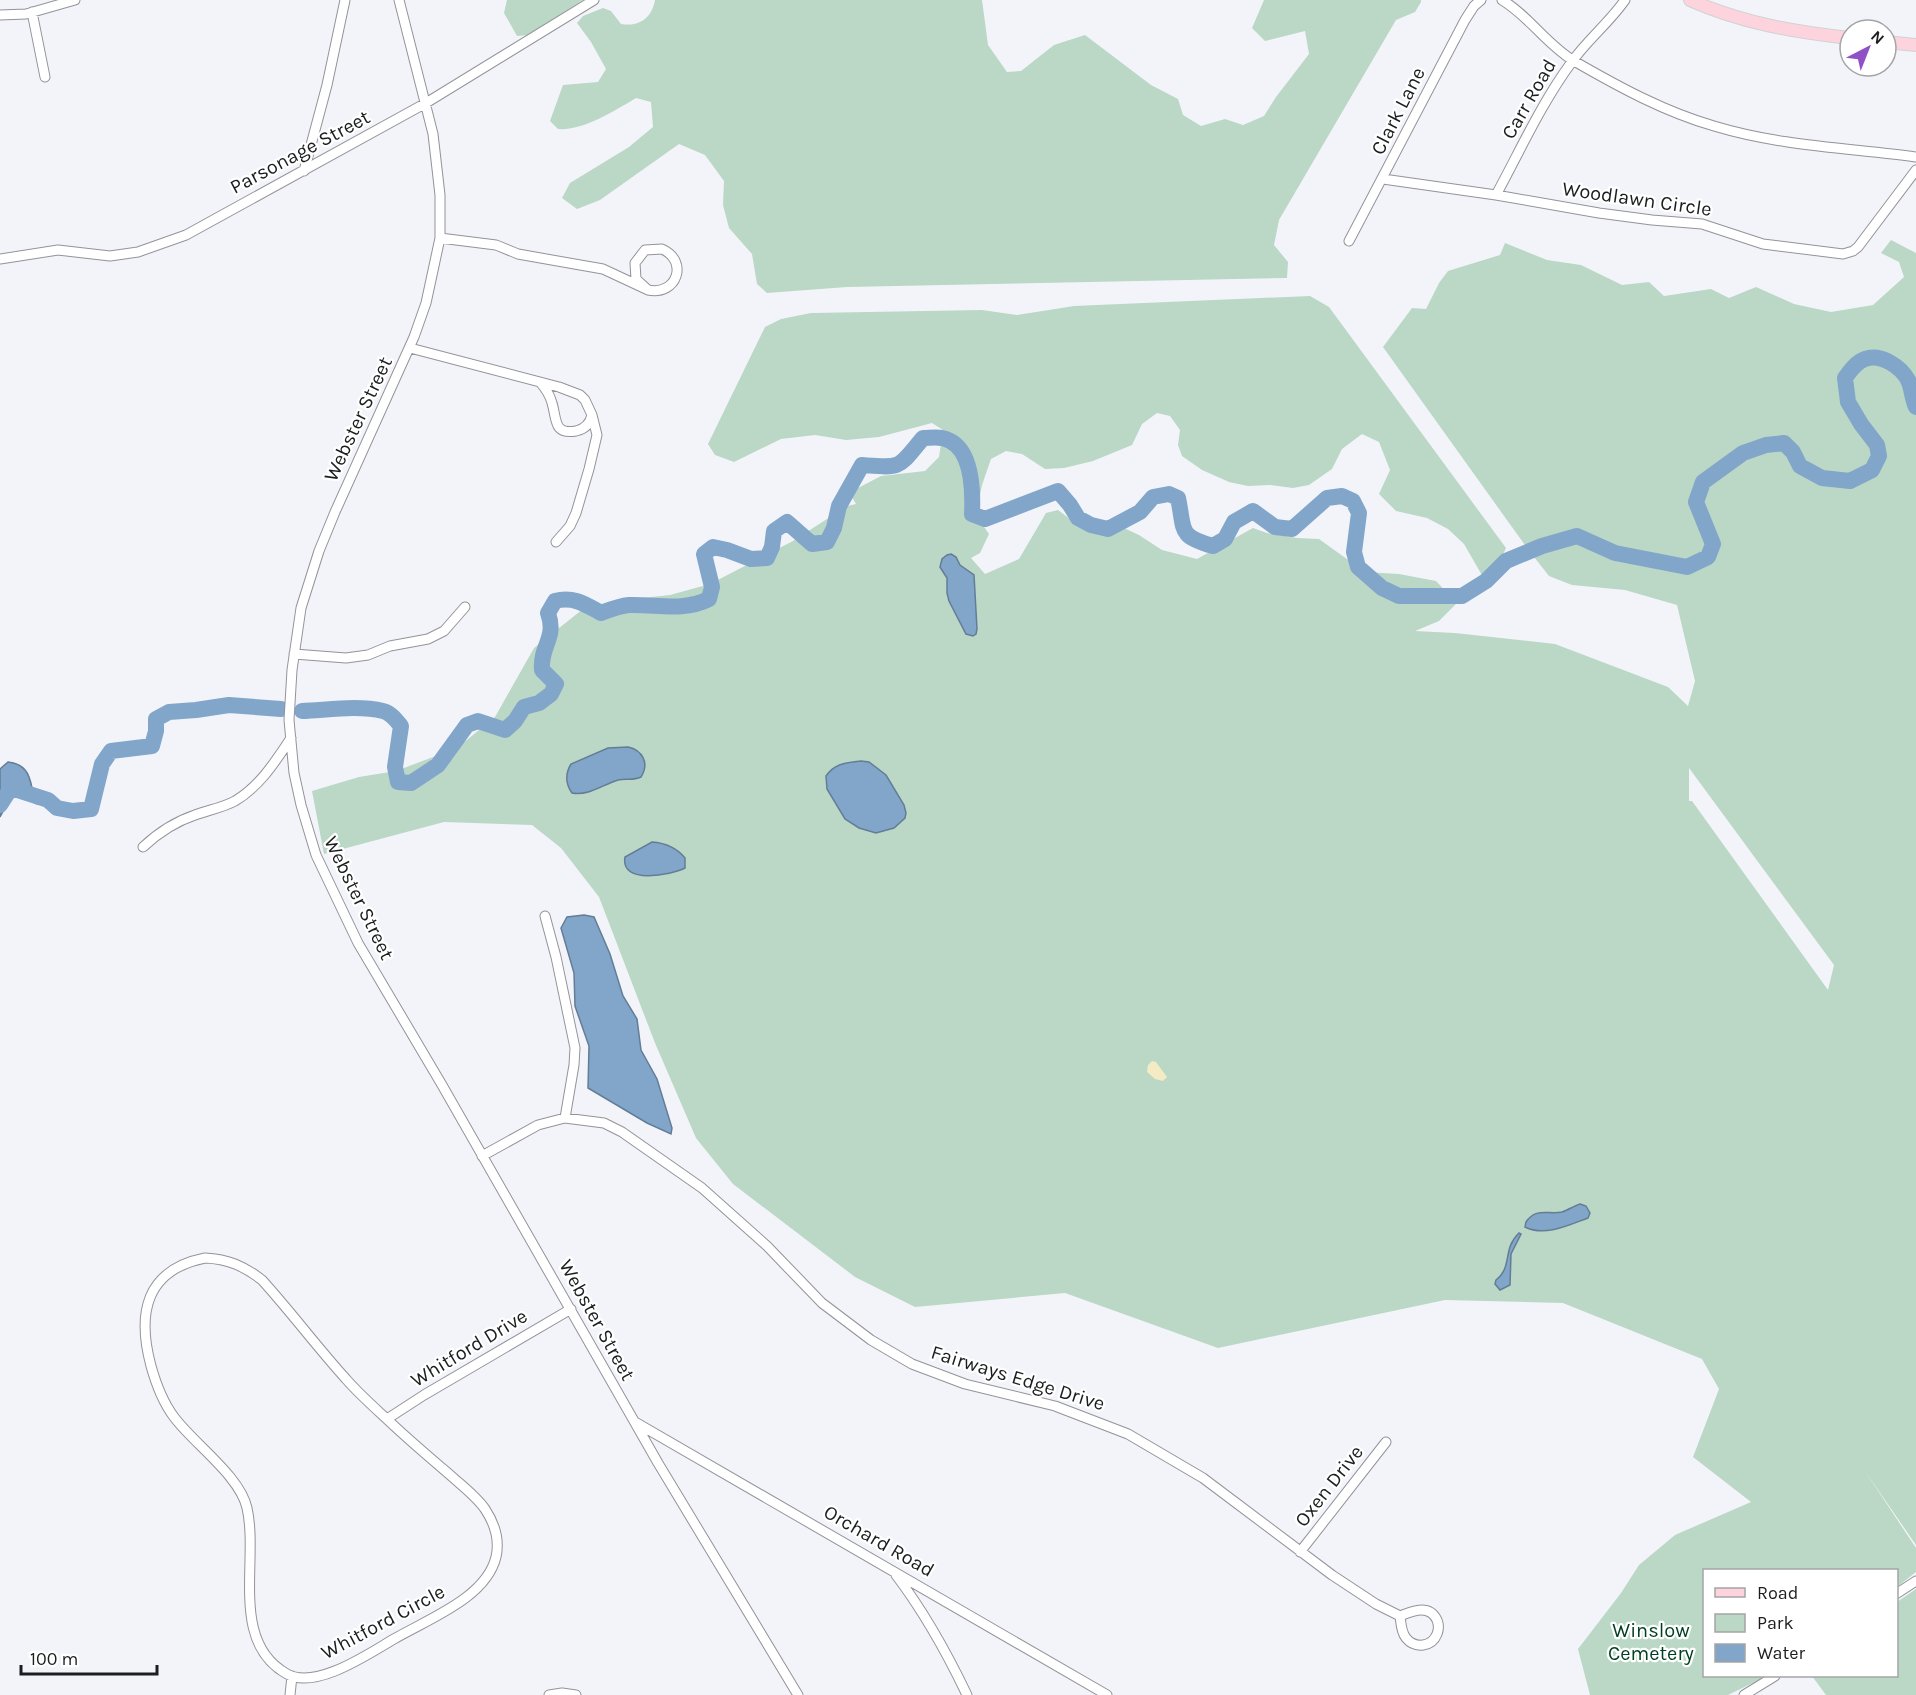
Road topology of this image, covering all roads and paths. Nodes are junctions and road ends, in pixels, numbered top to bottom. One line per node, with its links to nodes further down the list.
1 (75, 0): 9 (street)
2 (345, 0): 19 (street)
3 (399, 0): 16 (street, Webster Street)
4 (594, 0): 16 (street, Parsonage Street)
5 (1482, 0): 20 (street, Clark Lane)
6 (1502, 0): 14 (street)
7 (1625, 0): 14 (street, Carr Road)
8 (1690, 0): 11 (main road)
9 (32, 12): 10 (street); 15 (street)
10 (0, 15)
11 (1838, 36)
12 (1898, 43): 13 (main road)
13 (1916, 45)
14 (1572, 60): 17 (street); 21 (street, Carr Road)
15 (45, 77)
16 (426, 103): 19 (street, Parsonage Street); 22 (street, Webster Street)
17 (1916, 157)
18 (1916, 170): 21 (street, Woodlawn Circle)
19 (304, 171): 24 (street, Parsonage Street)
20 (1383, 179): 21 (street, Woodlawn Circle); 23 (street, Clark Lane)
21 (1496, 195)
22 (440, 238): 25 (street); 26 (street, Webster Street)
23 (1349, 241)
24 (0, 259)
25 (648, 290): 25 (street)
26 (410, 348): 27 (street); 31 (street, Webster Street)
27 (540, 382): 28 (street); 28 (street)
28 (592, 415): 29 (street)
29 (556, 542)
30 (465, 607): 31 (street)
31 (294, 654): 32 (street, Webster Street)
32 (291, 738): 33 (street); 36 (street, Webster Street)
33 (143, 847)
34 (545, 916): 35 (street)
35 (564, 1118): 36 (street, Fairways Edge Drive); 41 (street, Fairways Edge Drive)
36 (482, 1156): 37 (street, Webster Street)
37 (571, 1309): 38 (street, Whitford Drive); 39 (street, Webster Street)
38 (387, 1419): 46 (street, Whitford Circle); 46 (street, Whitford Circle)
39 (633, 1421): 42 (street, Orchard Road); 51 (street, Webster Street)
40 (1386, 1442): 41 (street, Oxen Drive)
41 (1300, 1552): 45 (street, Fairways Edge Drive)
42 (892, 1571): 52 (street); 53 (street, Orchard Road)
43 (1916, 1581): 44 (street)
44 (1898, 1593)
45 (1400, 1616): 45 (street)
46 (292, 1676): 48 (street)
47 (1773, 1677): 54 (street)
48 (290, 1695)
49 (549, 1695): 50 (street)
50 (576, 1695)
51 (798, 1695)
52 (967, 1695)
53 (1107, 1695)
54 (1744, 1695)

